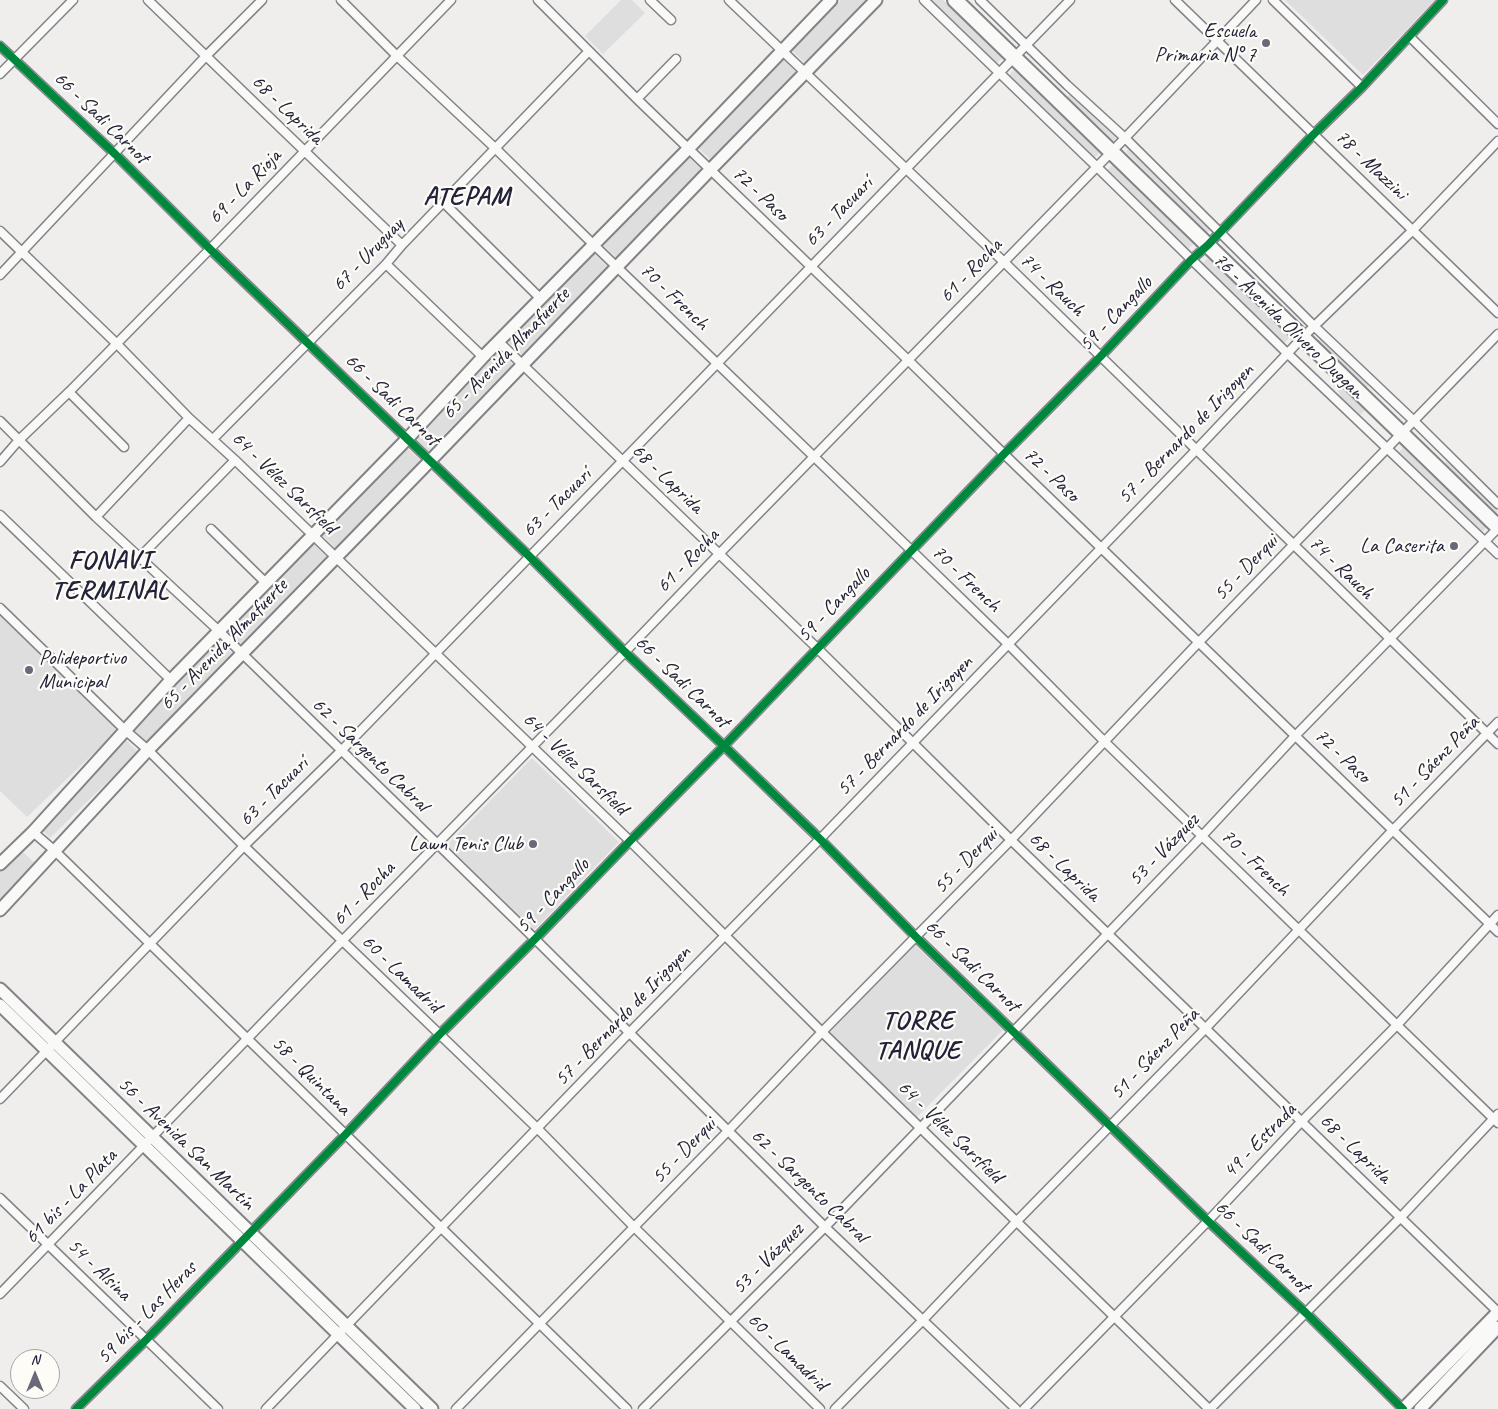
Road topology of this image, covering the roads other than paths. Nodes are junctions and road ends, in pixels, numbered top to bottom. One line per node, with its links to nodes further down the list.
1 (73, 0): 29 (street)
2 (148, 0): 26 (street, 68 - Laprida)
3 (262, 0): 26 (street)
4 (341, 0): 27 (street, 70 - French)
5 (451, 0): 27 (street, 69 - La Rioja)
6 (650, 0): 19 (street)
7 (729, 0): 25 (street, 74 - Rauch)
8 (831, 0): 25 (main road, 65 - Avenida Almafuerte)
9 (876, 0): 31 (main road, 65 - Avenida Almafuerte)
10 (924, 0): 32 (street, 76 - Avenida Olivero Duggan)
11 (955, 0): 28 (highway, 76 - Avenida Olivero Duggan)
12 (980, 0): 22 (street, 76 - Avenida Olivero Duggan)
13 (1070, 0): 22 (street, 63 - Tacuarí)
14 (1175, 0): 21 (street, 78 - Mazzini)
15 (1256, 0): 21 (street, 61 - Rocha)
16 (1273, 0): 34 (street)
17 (1443, 0): 20 (street, 59 - Cangallo)
18 (540, 1): 24 (street, 72 - Paso)
19 (671, 20)
20 (1409, 36): 34 (street, 59 - Cangallo); 36 (street)
21 (1218, 41): 37 (street, 78 - Mazzini); 38 (street, 61 - Rocha)
22 (1026, 45): 28 (street, 63 - Tacuarí); 38 (street, 76 - Avenida Olivero Duggan)
23 (0, 46): 29 (street, 66 - Sadi Carnot)
24 (589, 51): 35 (street, 72 - Paso); 40 (street, 67 - Uruguay)
25 (782, 52): 31 (street, 74 - Rauch); 41 (main road, 65 - Avenida Almafuerte)
26 (206, 56): 42 (street, 68 - Laprida); 44 (street)
27 (397, 56): 40 (street, 70 - French); 42 (street, 69 - La Rioja)
28 (1014, 56): 32 (street, 63 - Tacuarí); 43 (highway, 76 - Avenida Olivero Duggan)
29 (14, 59): 33 (street); 44 (street, 66 - Sadi Carnot)
30 (676, 59): 35 (street)
31 (806, 72): 46 (street, 74 - Rauch); 47 (main road, 65 - Avenida Almafuerte)
32 (999, 72): 45 (street, 76 - Avenida Olivero Duggan); 46 (street, 63 - Tacuarí)
33 (0, 74)
34 (1362, 87): 37 (street, 59 - Cangallo)
35 (637, 99): 41 (street, 72 - Paso)
36 (1498, 124)
37 (1314, 134): 49 (street, 78 - Mazzini); 51 (street, 59 - Cangallo)
38 (1125, 138): 43 (street, 61 - Rocha); 51 (street, 76 - Avenida Olivero Duggan)
39 (1498, 141): 49 (street, 57 - Bernardo de Irigoyen)
40 (495, 148): 48 (street, 67 - Uruguay); 53 (street, 70 - French)
41 (689, 148): 47 (street, 72 - Paso); 53 (main road, 65 - Avenida Almafuerte)
42 (304, 151): 52 (street, 68 - Laprida); 55 (street, 69 - La Rioja)
43 (1111, 153): 45 (street, 61 - Rocha); 54 (highway, 76 - Avenida Olivero Duggan)
44 (115, 154): 55 (street, 66 - Sadi Carnot); 56 (street)
45 (1097, 167): 57 (street, 76 - Avenida Olivero Duggan); 58 (street, 61 - Rocha)
46 (905, 169): 58 (street, 74 - Rauch); 61 (street, 63 - Tacuarí)
47 (710, 170): 60 (main road, 65 - Avenida Almafuerte); 61 (street, 72 - Paso)
48 (443, 202): 52 (street, 67 - Uruguay); 63 (street)
49 (1413, 230): 64 (street, 78 - Mazzini); 65 (street, 57 - Bernardo de Irigoyen)
50 (0, 231): 56 (street, 64 - Vélez Sarsfield)
51 (1219, 233): 54 (street, 59 - Cangallo); 65 (street, 76 - Avenida Olivero Duggan)
52 (402, 245): 59 (street, 67 - Uruguay)
53 (594, 245): 60 (street, 70 - French); 63 (main road, 65 - Avenida Almafuerte)
54 (1208, 245): 57 (street, 59 - Cangallo); 67 (highway, 76 - Avenida Olivero Duggan)
55 (210, 249): 69 (street, 69 - La Rioja); 70 (street, 66 - Sadi Carnot)
56 (22, 252): 62 (street); 69 (street, 64 - Vélez Sarsfield)
57 (1191, 260): 71 (street, 76 - Avenida Olivero Duggan); 73 (street, 59 - Cangallo)
58 (1004, 262): 73 (street, 74 - Rauch); 74 (street, 61 - Rocha)
59 (386, 264): 70 (street, 67 - Uruguay); 72 (street)
60 (617, 266): 75 (street, 70 - French); 76 (main road, 65 - Avenida Almafuerte)
61 (810, 266): 74 (street, 72 - Paso); 75 (street, 63 - Tacuarí)
62 (0, 275)
63 (541, 299): 68 (main road, 65 - Avenida Almafuerte)
64 (1498, 313)
65 (1314, 326): 67 (street, 57 - Bernardo de Irigoyen); 80 (street, 76 - Avenida Olivero Duggan)
66 (1498, 334): 80 (street, 55 - Derqui)
67 (1302, 338): 71 (street, 57 - Bernardo de Irigoyen); 81 (highway, 76 - Avenida Olivero Duggan)
68 (499, 342): 72 (main road, 65 - Avenida Almafuerte); 76 (street, 68 - Laprida)
69 (116, 343): 77 (street, 69 - La Rioja); 78 (street, 64 - Vélez Sarsfield)
70 (307, 343): 82 (street, 67 - Uruguay); 83 (street, 66 - Sadi Carnot)
71 (1288, 354): 86 (street, 76 - Avenida Olivero Duggan); 87 (street, 57 - Bernardo de Irigoyen)
72 (483, 357): 83 (main road, 65 - Avenida Almafuerte)
73 (1100, 357): 87 (street, 74 - Rauch); 88 (street, 59 - Cangallo)
74 (908, 360): 88 (street, 72 - Paso); 89 (street, 61 - Rocha)
75 (717, 363): 89 (street, 70 - French); 91 (street, 63 - Tacuarí)
76 (523, 364): 91 (street, 68 - Laprida); 93 (main road, 65 - Avenida Almafuerte)
77 (69, 392): 84 (street, 69 - La Rioja); 85 (street)
78 (190, 418): 82 (street, 64 - Vélez Sarsfield); 96 (street)
79 (0, 420): 84 (street, 62 - Sargento Cabral)
80 (1414, 421): 81 (street, 55 - Derqui); 94 (street, 76 - Avenida Olivero Duggan)
81 (1402, 433): 86 (street, 55 - Derqui); 97 (highway, 76 - Avenida Olivero Duggan)
82 (212, 439): 90 (street, 64 - Vélez Sarsfield)
83 (407, 439): 93 (street, 66 - Sadi Carnot); 99 (main road, 65 - Avenida Almafuerte)
84 (20, 440): 92 (street, 69 - La Rioja); 96 (street, 62 - Sargento Cabral)
85 (124, 447)
86 (1387, 449): 100 (street, 76 - Avenida Olivero Duggan); 101 (street, 55 - Derqui)
87 (1196, 450): 101 (street, 74 - Rauch); 102 (street, 57 - Bernardo de Irigoyen)
88 (1004, 454): 102 (street, 72 - Paso); 103 (street, 59 - Cangallo)
89 (815, 457): 103 (street, 70 - French); 104 (street, 61 - Rocha)
90 (235, 460): 99 (street, 64 - Vélez Sarsfield); 107 (street)
91 (623, 461): 104 (street, 68 - Laprida); 106 (street, 63 - Tacuarí)
92 (0, 462)
93 (429, 462): 106 (street, 66 - Sadi Carnot); 108 (main road, 65 - Avenida Almafuerte)
94 (1498, 504)
95 (0, 515): 119 (street)
96 (96, 517): 107 (street, 62 - Sargento Cabral)
97 (1498, 528): 100 (street, 53 - Vázquez)
98 (211, 529): 109 (street)
99 (313, 536): 108 (street, 64 - Vélez Sarsfield); 109 (main road, 65 - Avenida Almafuerte)
100 (1486, 542): 105 (street, 76 - Avenida Olivero Duggan); 112 (street, 53 - Vázquez)
101 (1293, 545): 112 (street, 74 - Rauch); 113 (street, 55 - Derqui)
102 (1101, 548): 113 (street, 72 - Paso); 114 (street, 57 - Bernardo de Irigoyen)
103 (911, 550): 114 (street, 70 - French); 115 (street, 59 - Cangallo)
104 (720, 554): 115 (street, 68 - Laprida); 116 (street, 61 - Rocha)
105 (1498, 554)
106 (529, 556): 116 (street, 66 - Sadi Carnot); 117 (street, 63 - Tacuarí)
107 (139, 558): 111 (street, 62 - Sargento Cabral)
108 (335, 558): 117 (street, 64 - Vélez Sarsfield); 118 (main road, 65 - Avenida Almafuerte)
109 (266, 583): 111 (main road, 65 - Avenida Almafuerte)
110 (0, 608): 121 (street, 60 - Lamadrid)
111 (219, 632): 118 (street, 62 - Sargento Cabral); 119 (main road, 65 - Avenida Almafuerte)
112 (1389, 638): 122 (street, 74 - Rauch); 123 (street, 53 - Vázquez)
113 (1198, 643): 123 (street, 72 - Paso); 125 (street, 55 - Derqui)
114 (1008, 644): 124 (street, 57 - Bernardo de Irigoyen); 125 (street, 70 - French)
115 (817, 648): 124 (street, 68 - Laprida); 127 (street, 59 - Cangallo)
116 (625, 652): 127 (street, 66 - Sadi Carnot); 128 (street, 61 - Rocha)
117 (434, 653): 128 (street, 64 - Vélez Sarsfield); 130 (street, 63 - Tacuarí)
118 (241, 654): 129 (main road, 65 - Avenida Almafuerte); 130 (street, 62 - Sargento Cabral)
119 (171, 680): 121 (main road, 65 - Avenida Almafuerte)
120 (1498, 722): 122 (street, 51 - Sáenz Peña)
121 (125, 730): 129 (street, 60 - Lamadrid); 132 (main road, 65 - Avenida Almafuerte)
122 (1487, 733): 126 (street, 74 - Rauch); 131 (street, 51 - Sáenz Peña)
123 (1296, 735): 131 (street, 72 - Paso); 133 (street, 53 - Vázquez)
124 (913, 742): 134 (street, 57 - Bernardo de Irigoyen); 135 (street, 68 - Laprida)
125 (1105, 742): 133 (street, 70 - French); 135 (street, 55 - Derqui)
126 (1498, 744)
127 (724, 746): 134 (street, 66 - Sadi Carnot); 136 (street, 59 - Cangallo)
128 (532, 747): 136 (street, 64 - Vélez Sarsfield); 137 (street, 61 - Rocha)
129 (148, 750): 138 (street, 60 - Lamadrid); 139 (main road, 65 - Avenida Almafuerte)
130 (341, 751): 137 (street, 62 - Sargento Cabral); 138 (street, 63 - Tacuarí)
131 (1393, 830): 143 (street, 72 - Paso); 144 (street, 51 - Sáenz Peña)
132 (33, 832): 139 (street, 58 - Quintana); 140 (main road, 65 - Avenida Almafuerte)
133 (1202, 836): 144 (street, 70 - French); 146 (street, 53 - Vázquez)
134 (820, 840): 147 (street, 57 - Bernardo de Irigoyen); 148 (street, 66 - Sadi Carnot)
135 (1011, 840): 146 (street, 68 - Laprida); 148 (street, 55 - Derqui)
136 (630, 841): 147 (street, 64 - Vélez Sarsfield); 149 (street, 59 - Cangallo)
137 (436, 844): 149 (street, 62 - Sargento Cabral); 150 (street, 61 - Rocha)
138 (244, 846): 150 (street, 60 - Lamadrid); 151 (street, 63 - Tacuarí)
139 (55, 851): 141 (main road, 65 - Avenida Almafuerte); 151 (street, 58 - Quintana)
140 (0, 864)
141 (0, 910)
142 (1498, 915): 143 (street, 49 - Estrada)
143 (1489, 924): 145 (street, 72 - Paso); 154 (street, 49 - Estrada)
144 (1298, 930): 154 (street, 70 - French); 155 (street, 51 - Sáenz Peña)
145 (1498, 932)
146 (1108, 933): 155 (street, 68 - Laprida); 156 (street, 53 - Vázquez)
147 (725, 935): 157 (street, 57 - Bernardo de Irigoyen); 158 (street, 64 - Vélez Sarsfield)
148 (916, 937): 156 (street, 66 - Sadi Carnot); 158 (street, 55 - Derqui)
149 (535, 940): 157 (street, 62 - Sargento Cabral); 159 (street, 59 - Cangallo)
150 (342, 941): 159 (street, 60 - Lamadrid); 160 (street, 61 - Rocha)
151 (150, 944): 160 (street, 58 - Quintana); 161 (street, 63 - Tacuarí)
152 (0, 989): 161 (main road, 56 - Avenida San Martín)
153 (0, 1005): 161 (main road, 56 - Avenida San Martín)
154 (1397, 1025): 163 (street, 70 - French); 164 (street, 49 - Estrada)
155 (1205, 1028): 164 (street, 68 - Laprida); 165 (street, 51 - Sáenz Peña)
156 (1014, 1031): 165 (street, 66 - Sadi Carnot); 166 (street, 53 - Vázquez)
157 (630, 1032): 167 (street, 57 - Bernardo de Irigoyen); 168 (street, 62 - Sargento Cabral)
158 (822, 1032): 166 (street, 64 - Vélez Sarsfield); 168 (street, 55 - Derqui)
159 (439, 1035): 167 (street, 60 - Lamadrid); 169 (street, 59 - Cangallo)
160 (248, 1039): 169 (street, 58 - Quintana); 170 (street, 61 - Rocha)
161 (50, 1046): 162 (street, 63 - Tacuarí); 170 (main road, 56 - Avenida San Martín)
162 (0, 1099)
163 (1496, 1119): 172 (street)
164 (1301, 1122): 172 (street, 68 - Laprida); 173 (street, 49 - Estrada)
165 (1111, 1125): 173 (street, 66 - Sadi Carnot); 174 (street, 51 - Sáenz Peña)
166 (920, 1127): 174 (street, 64 - Vélez Sarsfield); 175 (street, 53 - Vázquez)
167 (538, 1129): 176 (street, 57 - Bernardo de Irigoyen); 177 (street, 60 - Lamadrid)
168 (728, 1131): 175 (street, 62 - Sargento Cabral); 177 (street, 55 - Derqui)
169 (346, 1135): 176 (street, 58 - Quintana); 178 (street, 59 - Cangallo)
170 (149, 1142): 178 (main road, 56 - Avenida San Martín); 179 (street, 61 bis - La Plata)
171 (0, 1198): 179 (street, 54 - Alsina)
172 (1401, 1217): 181 (street, 68 - Laprida); 182 (street)
173 (1208, 1221): 182 (street, 66 - Sadi Carnot); 183 (street, 49 - Estrada)
174 (1016, 1222): 183 (street, 64 - Vélez Sarsfield); 184 (street, 51 - Sáenz Peña)
175 (825, 1227): 184 (street, 62 - Sargento Cabral); 185 (street, 53 - Vázquez)
176 (441, 1228): 186 (street, 58 - Quintana); 187 (street, 57 - Bernardo de Irigoyen)
177 (635, 1228): 185 (street, 60 - Lamadrid); 186 (street, 55 - Derqui)
178 (245, 1236): 187 (main road, 56 - Avenida San Martín); 189 (main road, 56 - Avenida San Martín); 190 (street, 59 bis - Las Heras)
179 (48, 1245): 180 (street, 61 bis - La Plata); 190 (street, 54 - Alsina)
180 (0, 1294)
181 (1498, 1312): 206 (main road)
182 (1306, 1313): 205 (street); 206 (street, 66 - Sadi Carnot)
183 (1114, 1316): 204 (street, 49 - Estrada); 205 (street, 64 - Vélez Sarsfield)
184 (923, 1320): 202 (street, 51 - Sáenz Peña); 203 (street, 62 - Sargento Cabral)
185 (731, 1321): 200 (street, 53 - Vázquez); 201 (street, 60 - Lamadrid)
186 (539, 1324): 198 (street, 55 - Derqui); 199 (street, 58 - Quintana)
187 (346, 1326): 189 (street, 57 - Bernardo de Irigoyen); 197 (main road, 56 - Avenida San Martín)
188 (1498, 1327): 207 (main road)
189 (337, 1335): 195 (street, 57 - Bernardo de Irigoyen); 196 (main road, 56 - Avenida San Martín)
190 (146, 1340): 193 (street, 59 bis - Las Heras); 194 (street, 54 - Alsina)
191 (0, 1386): 192 (street)
192 (24, 1409)
193 (76, 1409)
194 (218, 1409)
195 (266, 1409)
196 (414, 1409)
197 (432, 1409)
198 (456, 1409)
199 (627, 1409)
200 (643, 1409)
201 (820, 1409)
202 (836, 1409)
203 (1016, 1409)
204 (1024, 1409)
205 (1210, 1409)
206 (1403, 1409)
207 (1420, 1409)

